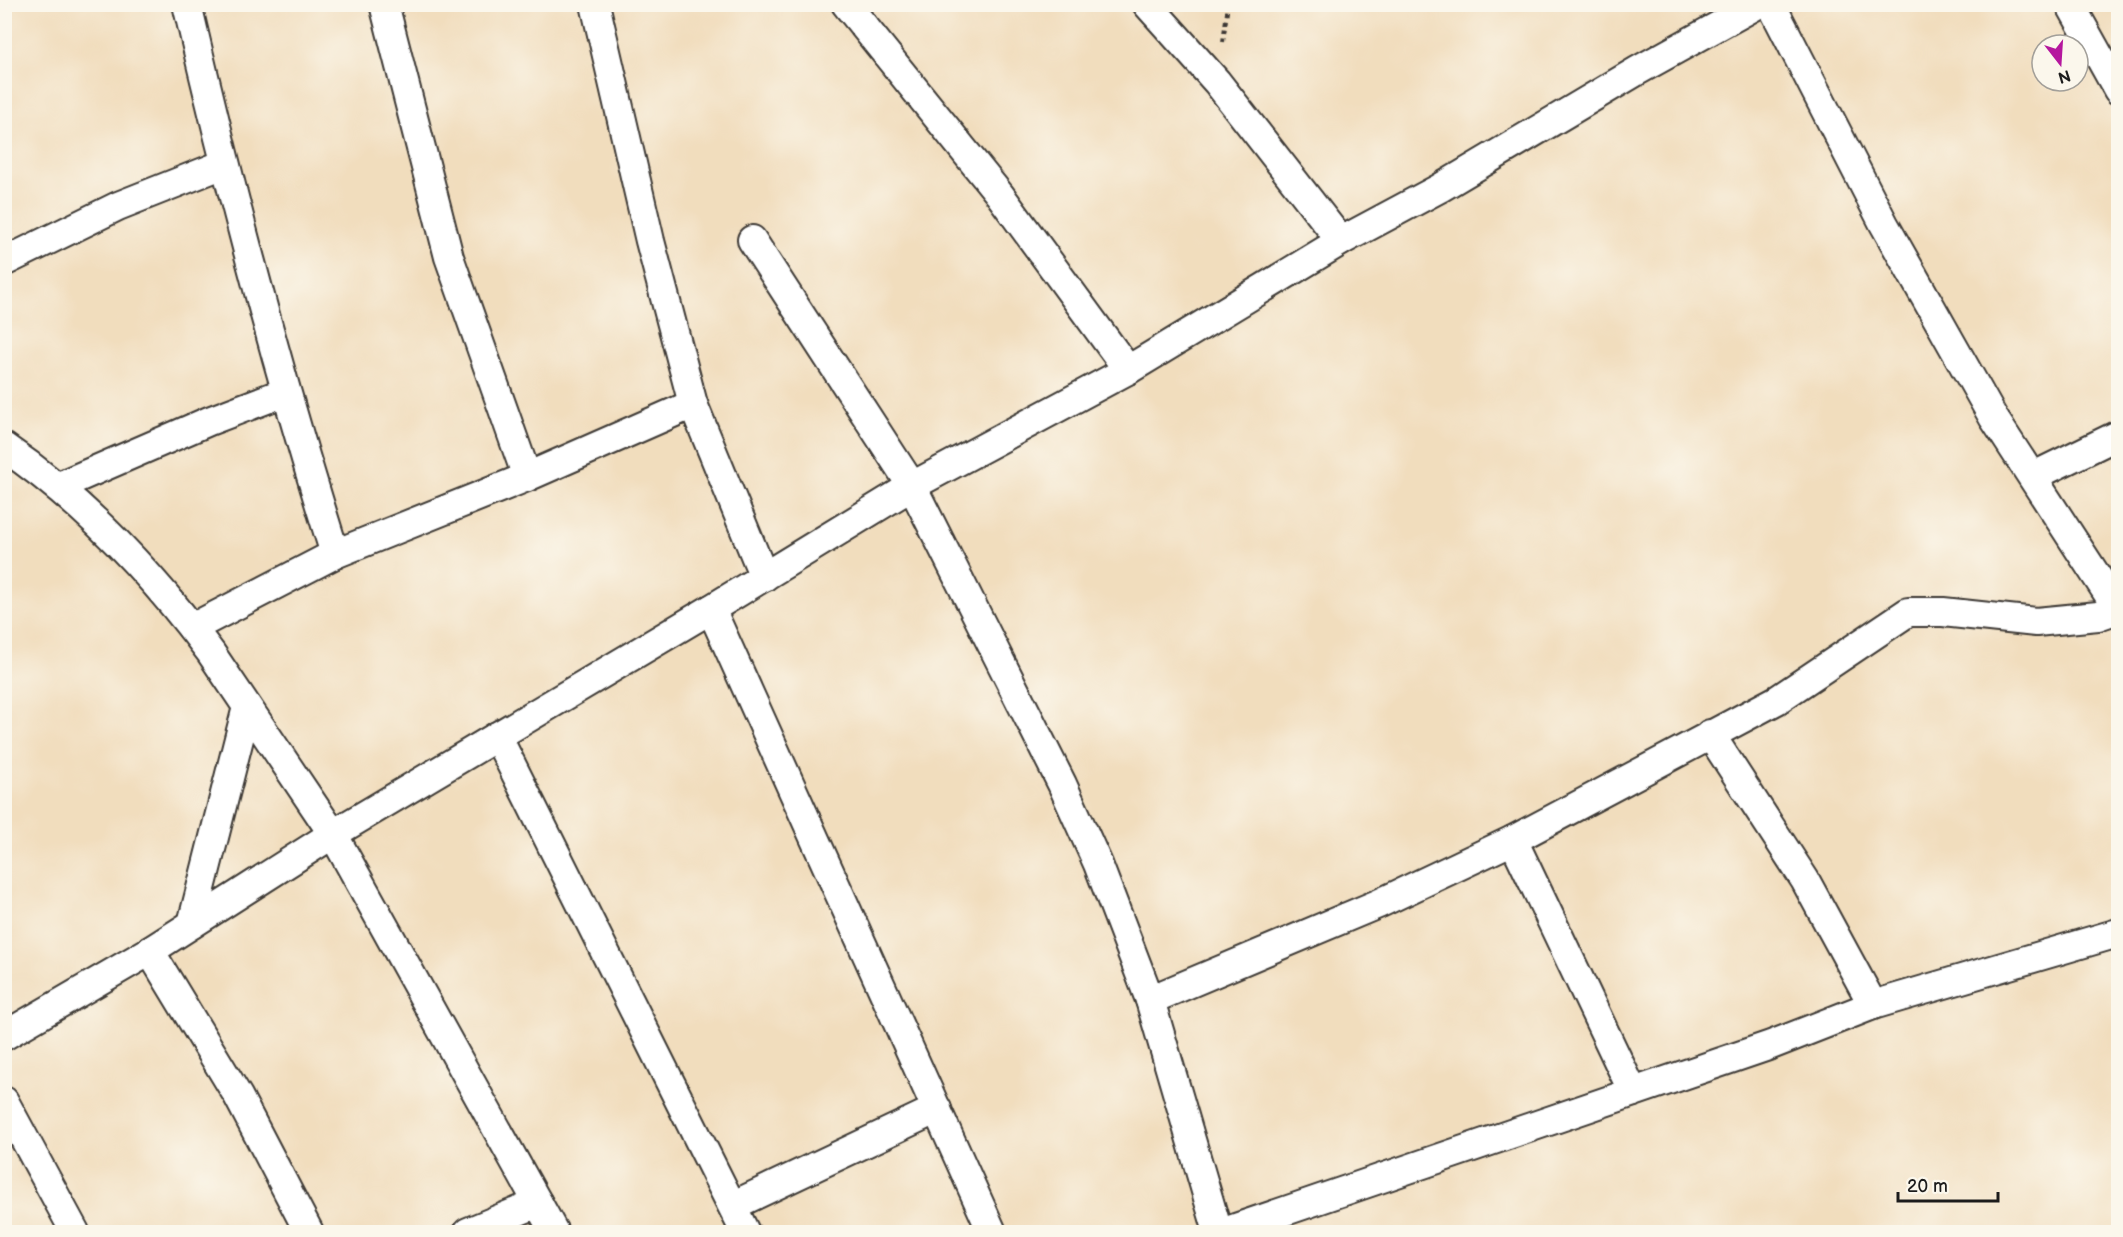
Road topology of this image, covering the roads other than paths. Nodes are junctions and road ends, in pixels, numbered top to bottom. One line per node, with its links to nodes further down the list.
1 (187, 4): 10 (street)
2 (384, 4): 20 (street)
3 (595, 4): 16 (street)
4 (846, 4): 14 (street)
5 (1147, 4): 12 (street)
6 (1758, 4): 12 (street)
7 (1771, 4): 19 (street)
8 (2070, 4): 9 (street)
9 (2118, 90)
10 (224, 164): 13 (street); 15 (street)
11 (753, 240): 22 (street)
12 (1341, 241): 14 (street)
13 (4, 262)
14 (1128, 369): 22 (street)
15 (285, 392): 21 (street); 23 (street)
16 (693, 404): 20 (street); 24 (street)
17 (2118, 435): 19 (street)
18 (4, 447): 21 (street)
19 (2034, 476): 26 (street)
20 (527, 477): 23 (street)
21 (59, 486): 27 (street)
22 (912, 486): 24 (street); 36 (street)
23 (335, 554): 27 (street)
24 (764, 577): 25 (street)
25 (711, 609): 30 (street); 41 (street)
26 (2118, 609): 29 (street)
27 (192, 628): 28 (street)
28 (247, 707): 31 (street); 33 (street)
29 (1710, 734): 32 (street); 37 (street)
30 (497, 736): 31 (street); 43 (street)
31 (333, 834): 33 (street); 42 (street)
32 (1513, 840): 36 (street); 39 (street)
33 (192, 924): 35 (street)
34 (2118, 933): 37 (street)
35 (150, 951): 38 (street); 45 (street)
36 (1150, 1000): 50 (street)
37 (1873, 1005): 39 (street)
38 (4, 1036)
39 (1633, 1092): 51 (street)
40 (4, 1101): 44 (street)
41 (938, 1109): 43 (street); 49 (street)
42 (538, 1203): 46 (street); 47 (street)
43 (734, 1205): 48 (street)
44 (75, 1233)
45 (309, 1233)
46 (468, 1233)
47 (554, 1233)
48 (746, 1233)
49 (992, 1233)
50 (1218, 1233)
51 (1224, 1233)

